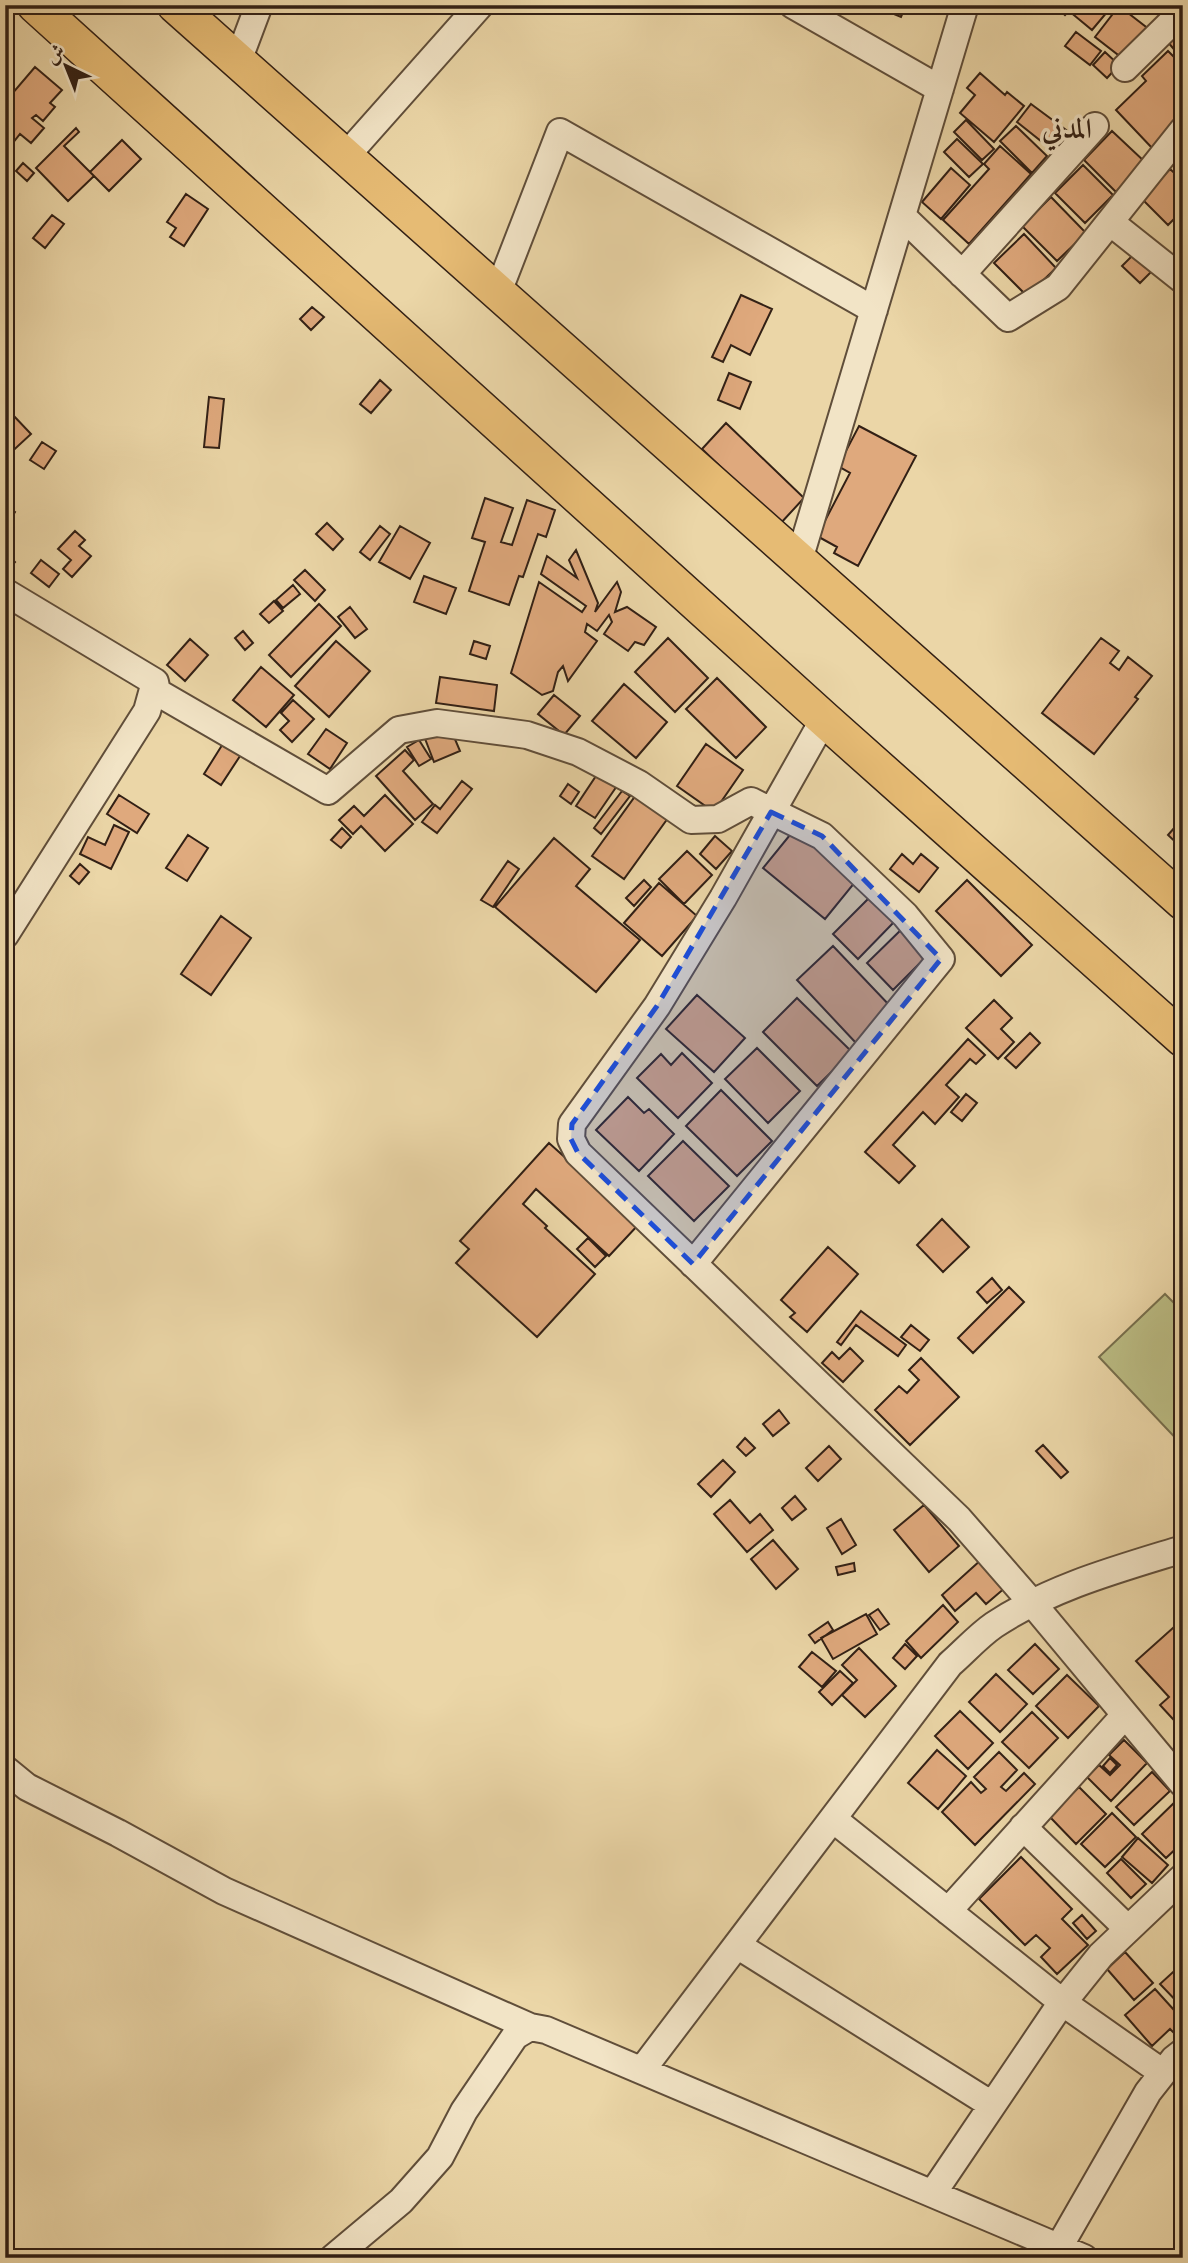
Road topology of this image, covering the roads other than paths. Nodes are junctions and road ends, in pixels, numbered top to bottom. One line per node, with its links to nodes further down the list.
1 (35, 5): 23 (main road)
2 (175, 5): 8 (main road)
3 (259, 5): 8 (street)
4 (480, 5): 13 (street)
5 (793, 5): 10 (street)
6 (965, 5): 10 (street)
7 (1183, 12): 9 (street)
8 (238, 61): 13 (main road)
9 (1125, 68)
10 (940, 89): 14 (street)
11 (1095, 126): 16 (street)
12 (1183, 130): 15 (street)
13 (345, 157): 18 (main road)
14 (902, 216): 16 (street); 19 (street)
15 (1110, 222): 16 (street); 17 (street)
16 (962, 274)
17 (1183, 280)
18 (498, 292): 19 (street); 20 (main road)
19 (874, 310): 20 (street)
20 (799, 561): 25 (main road)
21 (5, 592): 22 (street)
22 (155, 682): 24 (street); 26 (street)
23 (824, 719): 24 (street); 27 (main road)
24 (771, 812): 28 (street); 28 (street)
25 (1183, 902)
26 (5, 934)
27 (1183, 1039)
28 (693, 1264): 30 (street)
29 (1183, 1549): 30 (street)
30 (1033, 1604): 31 (street); 34 (street)
31 (1125, 1715): 33 (street); 35 (street)
32 (5, 1769): 41 (street)
33 (1183, 1784)
34 (833, 1819): 37 (street); 39 (street)
35 (1023, 1827): 37 (street); 38 (street)
36 (1183, 1877): 38 (street)
37 (948, 1911): 40 (street)
38 (1128, 1928): 40 (street)
39 (737, 1945): 43 (street); 45 (street)
40 (1062, 2003): 44 (street); 45 (street)
41 (530, 2027): 43 (street); 48 (street)
42 (1183, 2052): 44 (street)
43 (642, 2070): 46 (street)
44 (1163, 2073): 47 (street)
45 (992, 2105): 46 (street)
46 (933, 2193): 47 (street)
47 (1059, 2247): 49 (street)
48 (333, 2258)
49 (1084, 2258)

